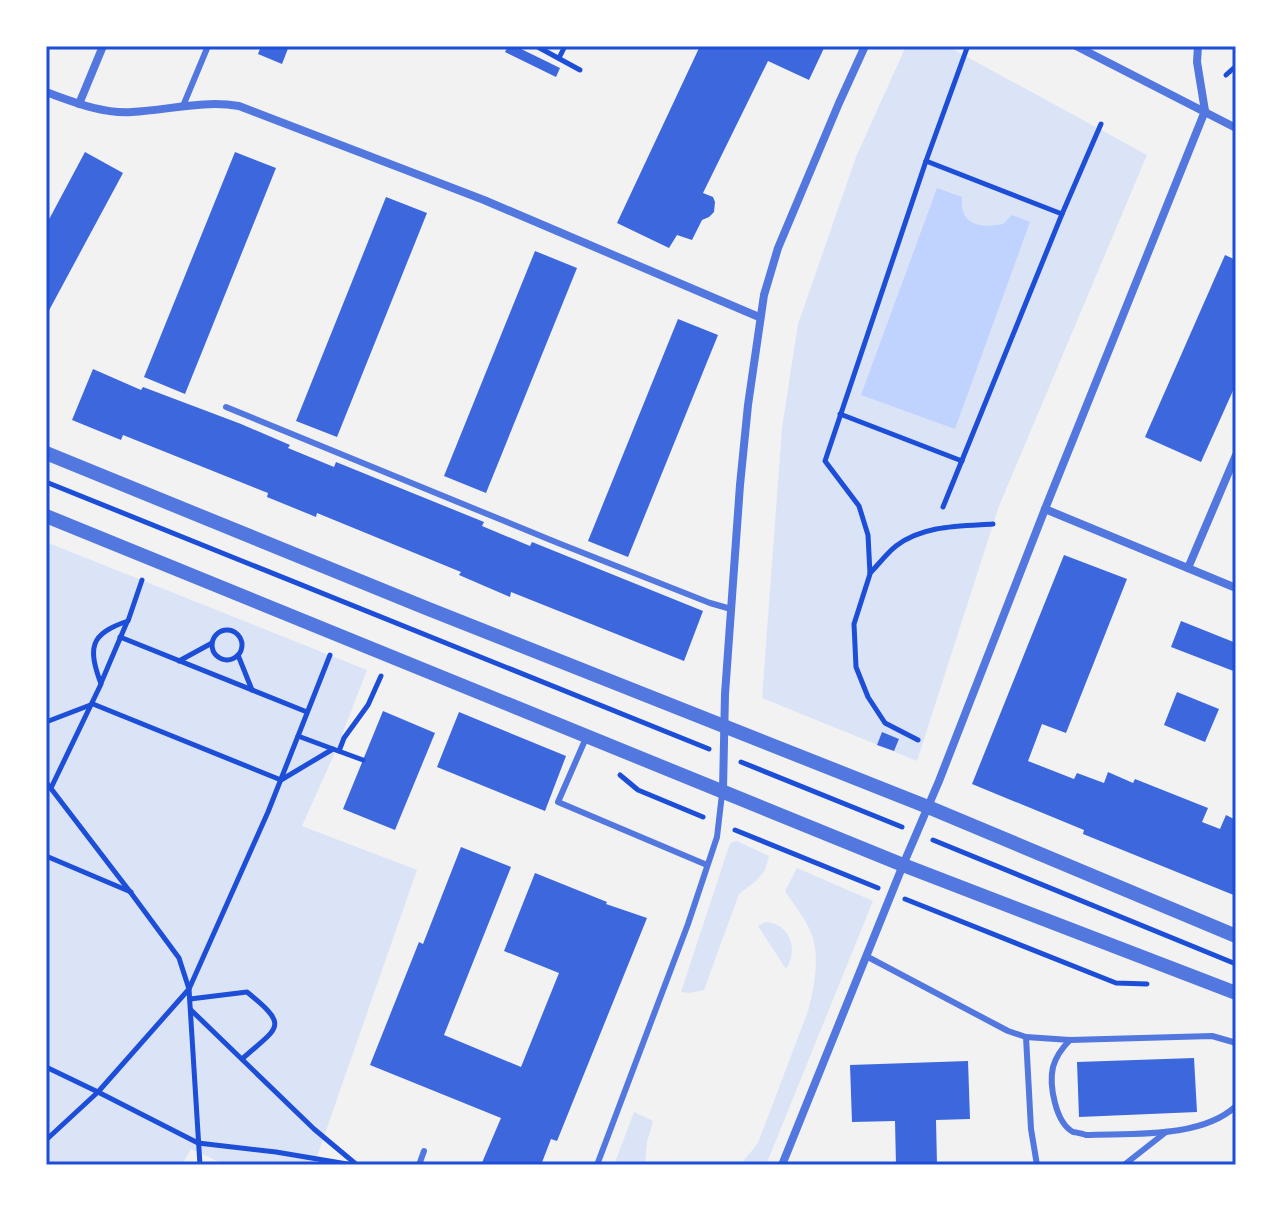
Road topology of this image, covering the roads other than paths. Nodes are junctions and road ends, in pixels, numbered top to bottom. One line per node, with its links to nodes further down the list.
1 (103, 46): 7 (street)
2 (208, 46): 8 (lane)
3 (865, 46): 11 (street)
4 (1076, 46): 9 (street)
5 (1198, 46): 9 (street)
6 (46, 92): 7 (street)
7 (79, 104): 8 (street)
8 (183, 106): 11 (street)
9 (1205, 111): 10 (street); 16 (street)
10 (1236, 128)
11 (759, 317): 20 (street)
12 (226, 407): 20 (lane)
13 (46, 453): 21 (street)
14 (1236, 455): 15 (street)
15 (1233, 470): 18 (street)
16 (1045, 509): 18 (street); 24 (street)
17 (46, 516): 22 (street)
18 (1188, 568): 19 (street)
19 (1236, 588)
20 (731, 609): 21 (street)
21 (724, 725): 23 (street); 24 (street)
22 (587, 735): 23 (street); 25 (lane)
23 (723, 790): 25 (lane); 26 (street)
24 (928, 807): 26 (street); 27 (street)
25 (707, 865): 37 (lane)
26 (903, 865): 28 (street); 29 (street)
27 (1236, 936)
28 (866, 956): 30 (lane); 38 (street)
29 (1236, 993)
30 (1026, 1037): 31 (lane); 39 (lane)
31 (1070, 1040): 32 (lane); 34 (lane)
32 (1236, 1044)
33 (1236, 1106): 34 (lane)
34 (1166, 1132): 40 (lane)
35 (424, 1151): 36 (lane)
36 (419, 1165)
37 (597, 1165)
38 (782, 1165)
39 (1037, 1165)
40 (1124, 1165)

